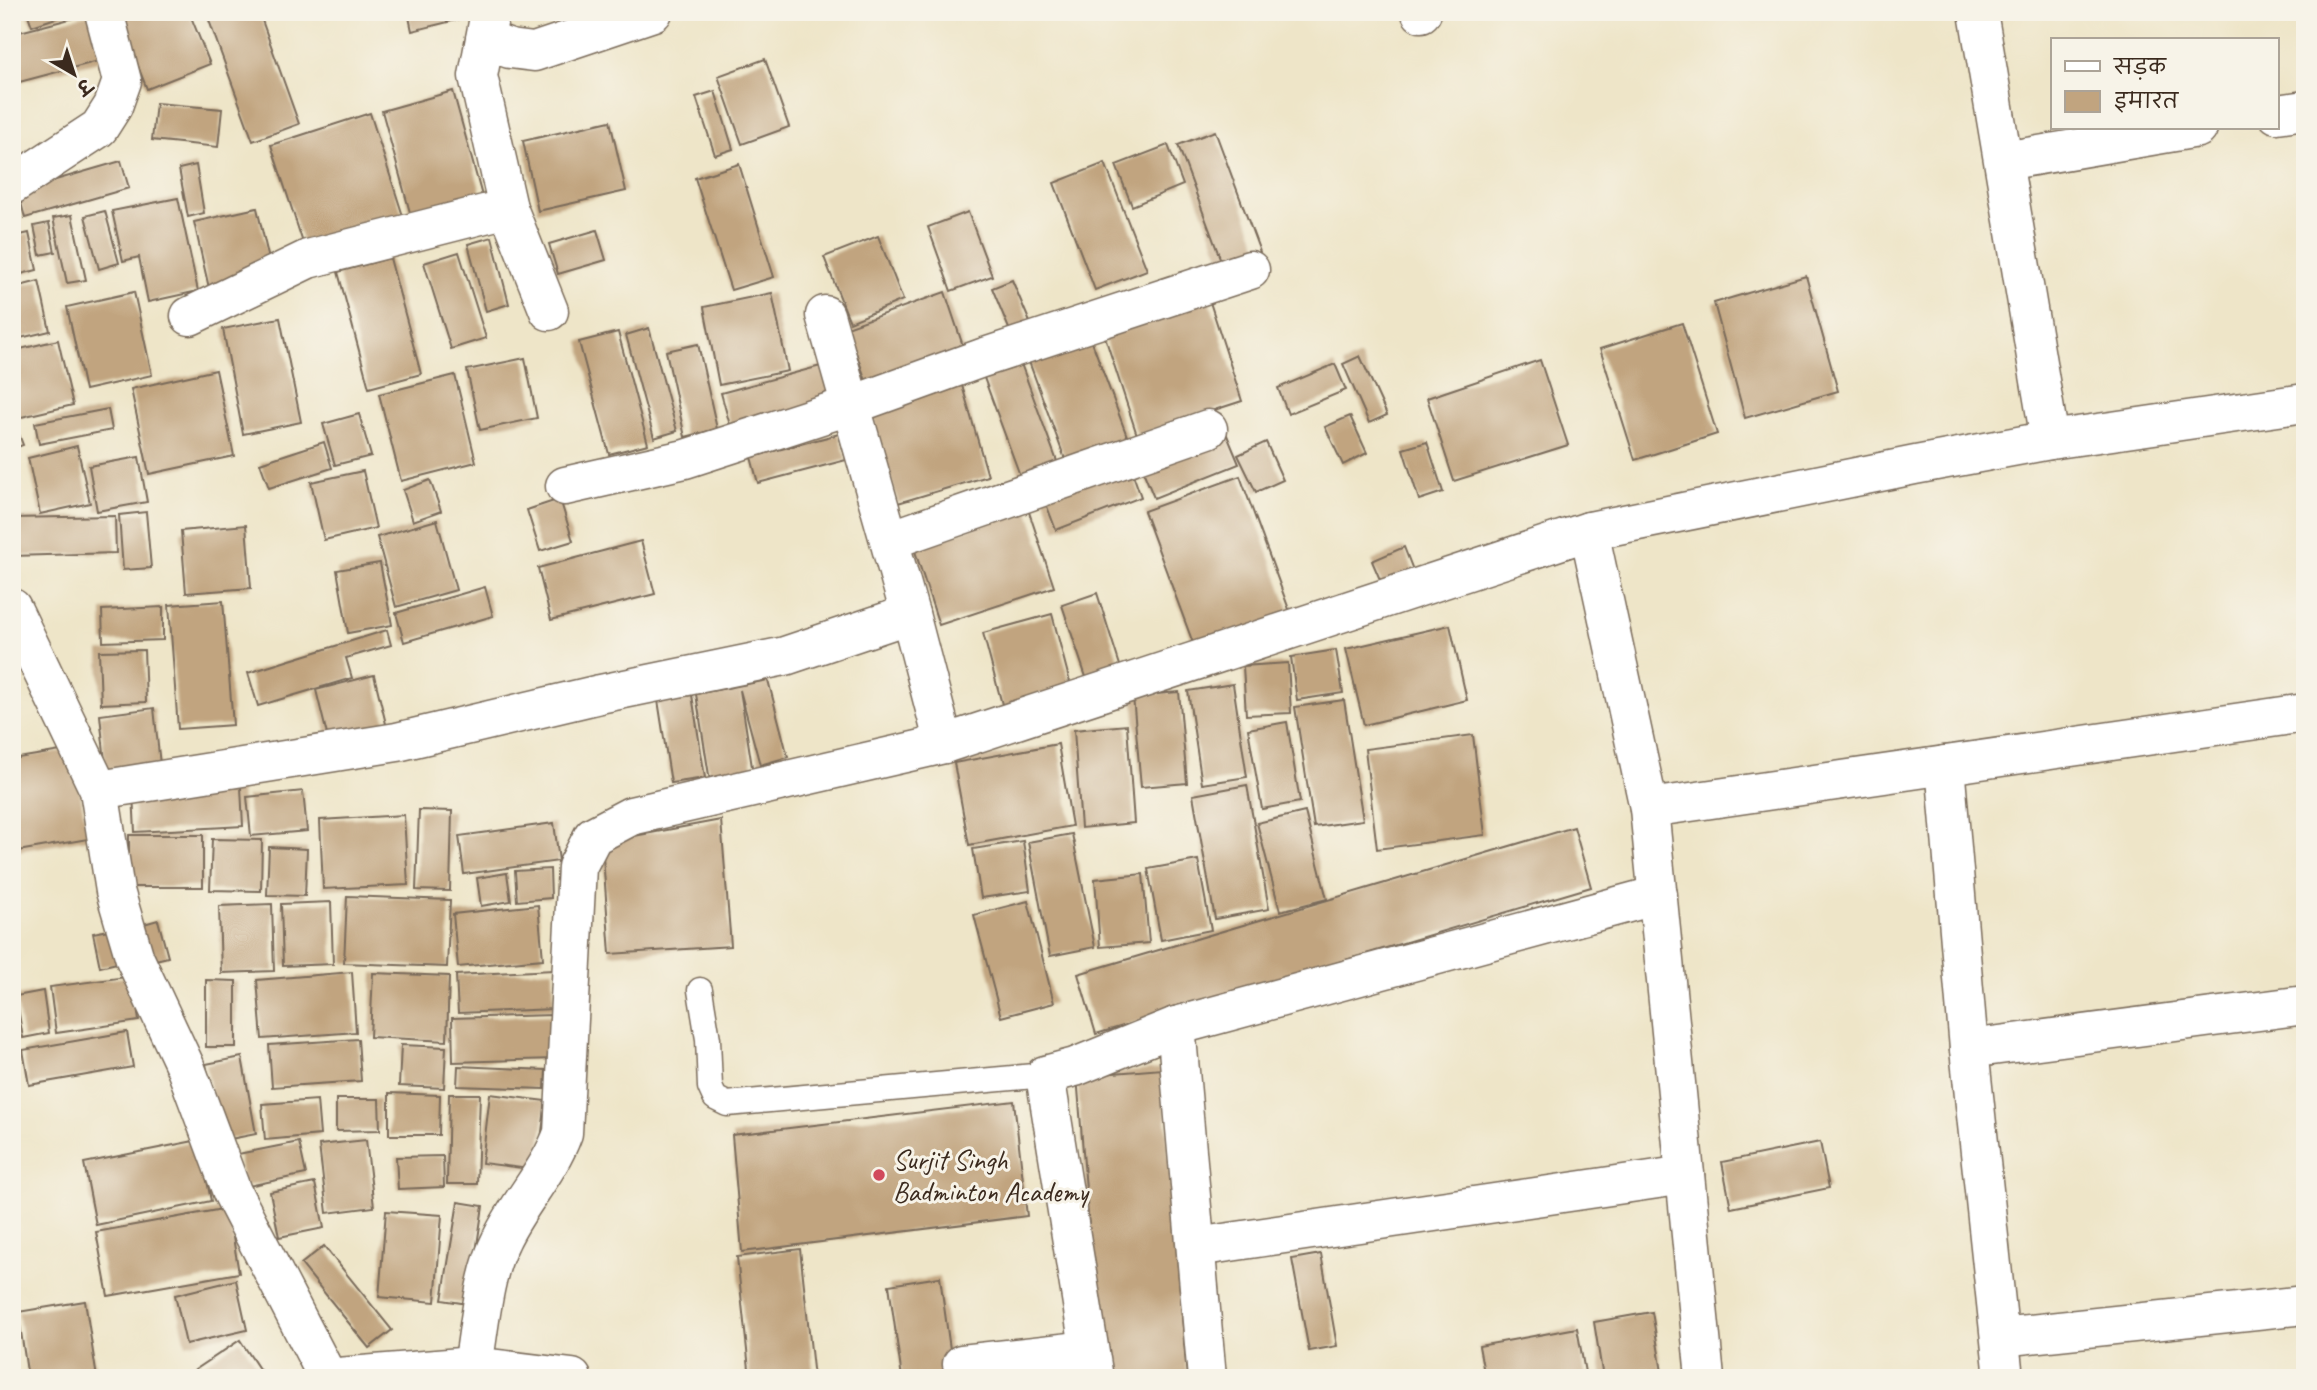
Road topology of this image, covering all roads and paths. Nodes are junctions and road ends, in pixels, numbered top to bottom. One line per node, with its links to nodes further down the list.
1 (104, 12): 9 (street)
2 (653, 12): 4 (street)
3 (1978, 12): 8 (street)
4 (487, 26): 10 (street)
5 (2305, 110): 6 (street)
6 (2278, 114)
7 (2186, 130): 8 (street)
8 (2004, 161): 18 (street)
9 (12, 185)
10 (508, 208): 12 (street); 13 (street)
11 (1250, 270): 16 (street)
12 (549, 311)
13 (190, 316)
14 (825, 316): 16 (street)
15 (2305, 403): 18 (street)
16 (852, 405): 19 (street); 21 (street)
17 (1208, 429): 21 (street)
18 (2050, 440): 20 (street)
19 (565, 486)
20 (1589, 531): 25 (street); 28 (street)
21 (890, 540): 23 (street)
22 (12, 608): 27 (street)
23 (911, 614): 25 (street); 27 (street)
24 (2305, 713): 26 (street)
25 (944, 744): 41 (street)
26 (1945, 765): 28 (street); 33 (street)
27 (99, 790): 42 (street)
28 (1649, 808): 29 (street)
29 (1658, 895): 32 (street); 35 (street)
30 (699, 990): 34 (lane)
31 (2305, 1005): 33 (street)
32 (1176, 1026): 34 (street); 36 (street)
33 (1969, 1049): 38 (street)
34 (1045, 1076): 40 (street)
35 (1685, 1175): 36 (street); 45 (street)
36 (1196, 1247): 44 (street)
37 (2305, 1305): 38 (street)
38 (2001, 1337): 46 (street)
39 (962, 1364): 40 (street)
40 (1092, 1364)
41 (474, 1372): 42 (street); 43 (street)
42 (327, 1377)
43 (572, 1378)
44 (1207, 1378)
45 (1705, 1378)
46 (2004, 1378)

